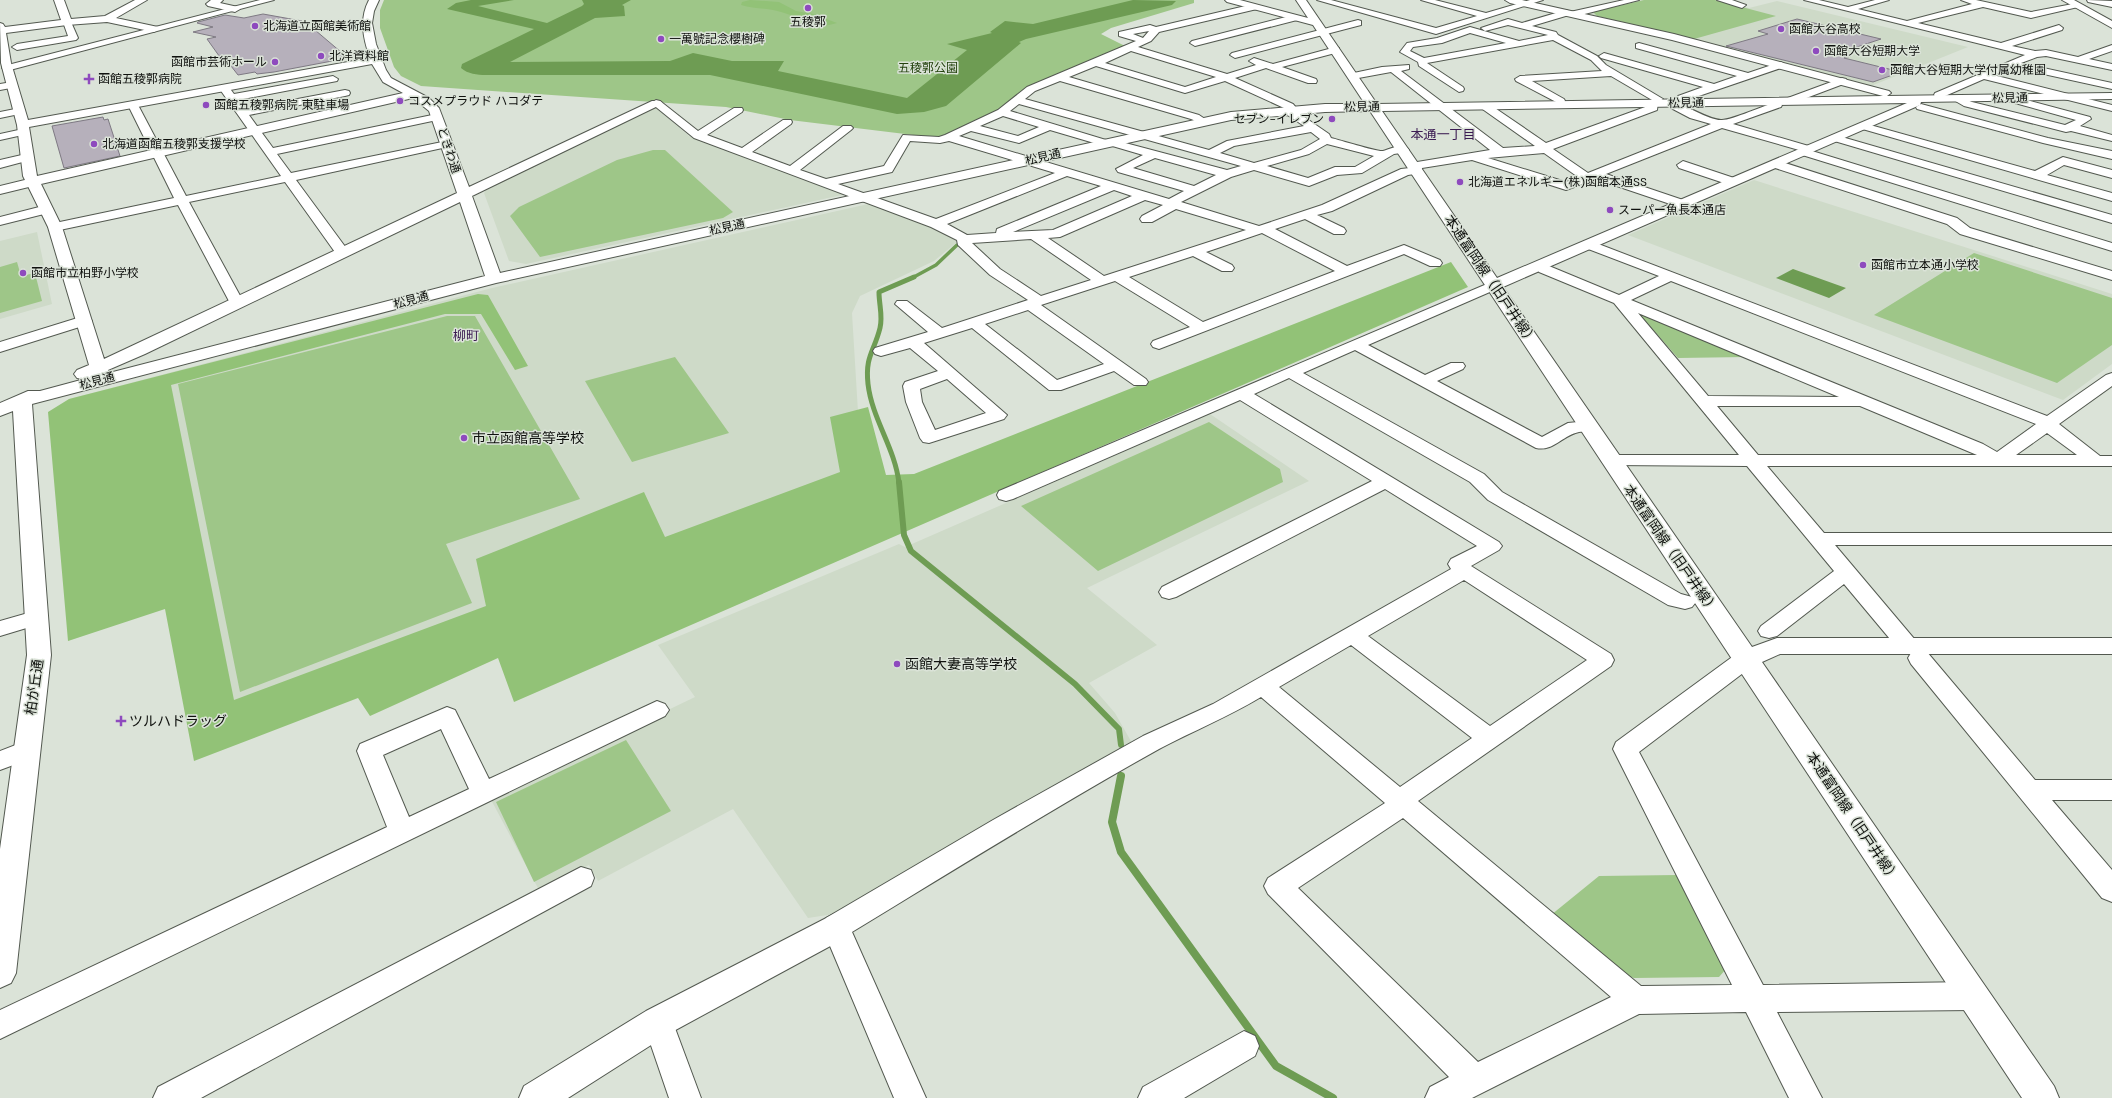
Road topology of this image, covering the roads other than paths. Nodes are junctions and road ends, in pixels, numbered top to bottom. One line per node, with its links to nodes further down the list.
1 (59, 0): 35 (street)
2 (142, 0): 33 (street)
3 (218, 0): 26 (street)
4 (270, 0): 26 (street)
5 (374, 0): 68 (street, ときわ通)
6 (1230, 0): 25 (street)
7 (1321, 0): 49 (street)
8 (1425, 0): 31 (street)
9 (1510, 0): 22 (street)
10 (1539, 0): 22 (street)
11 (1635, 0): 32 (street)
12 (1721, 0): 20 (street)
13 (1808, 0): 28 (street)
14 (1863, 0): 21 (street)
15 (1885, 0): 21 (street)
16 (1965, 0): 23 (street)
17 (1999, 0): 23 (street)
18 (2091, 0): 24 (street)
19 (2071, 2): 23 (street); 41 (street)
20 (1743, 3)
21 (1874, 3): 28 (street)
22 (1526, 4): 31 (street); 32 (street)
23 (1982, 4): 29 (street)
24 (2112, 4)
25 (1254, 7): 27 (street); 30 (street)
26 (235, 9): 76 (street)
27 (1298, 9): 42 (street, 本通富岡線（旧戸井線）); 48 (street)
28 (1848, 9): 40 (street)
29 (1962, 9): 38 (street); 40 (street)
30 (1208, 15): 39 (street); 48 (street)
31 (1487, 16): 37 (street)
32 (1574, 17): 43 (street); 54 (street)
33 (107, 19): 35 (street); 45 (street)
34 (1446, 19): 37 (street)
35 (66, 22): 44 (street); 64 (street)
36 (1358, 23): 42 (street)
37 (1461, 23): 49 (street)
38 (2024, 23)
39 (1182, 24): 47 (street); 53 (street)
40 (1907, 24): 55 (street)
41 (2112, 25)
42 (1320, 26): 65 (street, 本通富岡線（旧戸井線）); 74 (street)
43 (1522, 26): 50 (street); 52 (street)
44 (1, 28): 64 (street)
45 (154, 28)
46 (2059, 28): 60 (street)
47 (1156, 30): 56 (street); 56 (street)
48 (1247, 30): 53 (street)
49 (1436, 31): 57 (street)
50 (1475, 31): 59 (street); 71 (street)
51 (1981, 32): 55 (street)
52 (1556, 34): 59 (street); 67 (street)
53 (1221, 36): 58 (street)
54 (1674, 37): 62 (street); 73 (street)
55 (1962, 37): 60 (street)
56 (1144, 41): 61 (street)
57 (1399, 41)
58 (1195, 43)
59 (1520, 44): 71 (street)
60 (2002, 46): 66 (street)
61 (1131, 48): 70 (street); 83 (street)
62 (1632, 48): 67 (street); 81 (street)
63 (2112, 48): 69 (street)
64 (7, 50): 76 (street)
65 (1336, 50): 74 (street); 80 (street, 本通富岡線（旧戸井線）)
66 (2035, 54): 69 (street); 72 (street)
67 (1599, 57): 79 (street); 89 (street)
68 (376, 60): 77 (street); 96 (street, ときわ通)
69 (2078, 60): 75 (street)
70 (1096, 63): 84 (street); 93 (street)
71 (1423, 63): 78 (street); 92 (street)
72 (2011, 64): 82 (street); 88 (street)
73 (1781, 65): 81 (street); 86 (street)
74 (1270, 66): 83 (street); 91 (street)
75 (2112, 67)
76 (3, 69): 87 (street)
77 (323, 69): 85 (street); 90 (street)
78 (1393, 69): 80 (street); 114 (street)
79 (1612, 73): 106 (street); 107 (street)
80 (1353, 76): 118 (street, 本通富岡線（旧戸井線）)
81 (1748, 76): 89 (street)
82 (1983, 76): 100 (street); 103 (street)
83 (1225, 77): 93 (street); 98 (street)
84 (1060, 78): 105 (street); 122 (street)
85 (333, 79): 94 (street); 101 (street)
86 (1842, 81): 109 (street); 116 (street)
87 (6, 86): 128 (street)
88 (2112, 86)
89 (1713, 87): 110 (street)
90 (224, 88): 101 (street); 111 (street)
91 (1298, 88)
92 (1459, 89)
93 (1185, 90): 97 (street)
94 (345, 93): 117 (street); 125 (street)
95 (1285, 93): 98 (street)
96 (415, 94): 117 (street); 127 (street, ときわ通)
97 (1205, 96)
98 (1267, 96): 123 (street)
99 (2112, 96): 100 (street, 松見通)
100 (2069, 97): 102 (street, 松見通); 120 (street)
101 (231, 98): 125 (street)
102 (2008, 98): 104 (street, 松見通); 135 (street)
103 (1942, 99): 104 (street, 松見通); 116 (street, 松見通)
104 (1957, 99): 135 (street)
105 (1017, 100): 124 (street); 139 (street)
106 (1560, 101)
107 (1656, 101): 110 (street, 松見通); 115 (street, 松見通); 148 (street)
108 (656, 103): 140 (street); 180 (street)
109 (1783, 103): 110 (street, 松見通); 116 (street, 松見通); 131 (street)
110 (1681, 104): 131 (street)
111 (133, 105): 128 (street); 152 (street)
112 (1185, 105): 122 (street)
113 (0, 106): 128 (street)
114 (1441, 106): 115 (street, 松見通); 118 (street, 松見通); 151 (street)
115 (1485, 106): 148 (street)
116 (1909, 106): 133 (street); 158 (street)
117 (360, 107): 138 (street)
118 (1373, 107): 123 (street, 松見通); 161 (street, 本通富岡線（旧戸井線）)
119 (1921, 107): 156 (street)
120 (2112, 108)
121 (738, 110): 140 (street)
122 (1171, 110): 129 (street)
123 (1290, 110): 129 (street, 松見通); 137 (street)
124 (1002, 112): 132 (street); 134 (street)
125 (241, 113): 138 (street)
126 (0, 116): 128 (street)
127 (438, 117): 147 (street, ときわ通); 150 (street)
128 (21, 118): 141 (street); 159 (street)
129 (1203, 121): 139 (street, 松見通)
130 (787, 122): 153 (street)
131 (1722, 124): 149 (street); 170 (street)
132 (1050, 126): 134 (street); 146 (street)
133 (1864, 126): 143 (street); 171 (street)
134 (970, 127): 142 (street)
135 (2070, 127): 144 (street)
136 (847, 128): 166 (street)
137 (1312, 128): 145 (street); 155 (street)
138 (255, 130): 150 (street); 152 (street)
139 (1143, 135): 146 (street, 松見通); 155 (street)
140 (698, 136): 153 (street)
141 (0, 137)
142 (949, 137): 160 (street); 175 (street)
143 (1835, 138): 149 (street); 177 (street)
144 (2112, 138)
145 (1326, 140): 161 (street); 165 (street)
146 (1108, 143): 154 (street); 160 (street, 松見通)
147 (447, 144): 172 (street); 180 (street, ときわ通)
148 (1545, 148): 151 (street); 170 (street)
149 (1806, 151): 163 (street); 187 (street)
150 (270, 152): 172 (street)
151 (1500, 152): 157 (street)
152 (158, 153): 173 (street); 184 (street)
153 (743, 153): 166 (street)
154 (1153, 154): 168 (street); 179 (street)
155 (1210, 154): 165 (street)
156 (2112, 155)
157 (1471, 156): 161 (street); 170 (street)
158 (2067, 156)
159 (26, 158): 162 (street); 173 (street)
160 (1028, 160): 167 (street); 182 (street, 松見通)
161 (1405, 160): 165 (street); 189 (street); 214 (street, 本通富岡線（旧戸井線）)
162 (0, 164)
163 (1776, 164): 174 (street); 193 (street)
164 (1683, 165): 174 (street)
165 (1253, 167): 168 (street)
166 (792, 170): 175 (street)
167 (1067, 172): 176 (street); 194 (street)
168 (1227, 174): 179 (street)
169 (2112, 174): 171 (street)
170 (1590, 175): 186 (street)
171 (2033, 175): 177 (street); 183 (street)
172 (288, 177): 184 (street); 204 (street)
173 (33, 182): 178 (street); 188 (street)
174 (1734, 182): 186 (street)
175 (825, 183): 182 (street)
176 (1113, 186): 181 (street); 199 (street)
177 (2007, 189): 187 (street); 191 (street)
178 (0, 190)
179 (1195, 190): 185 (street)
180 (464, 194): 204 (street); 212 (street, ときわ通)
181 (1145, 195): 185 (street); 198 (street)
182 (861, 197): 194 (street); 212 (street, 松見通)
183 (2112, 197)
184 (181, 200): 195 (street); 217 (street)
185 (1172, 204): 190 (street); 196 (street)
186 (1682, 204): 201 (street)
187 (1976, 206): 193 (street); 202 (street)
188 (48, 209): 192 (street); 195 (street)
189 (1306, 215): 196 (street); 197 (street)
190 (1147, 219)
191 (2112, 219)
192 (0, 221)
193 (1952, 221): 211 (street)
194 (936, 224): 200 (street)
195 (54, 227): 219 (street)
196 (1262, 230): 203 (street); 208 (street)
197 (1339, 231)
198 (1034, 235): 199 (street); 213 (street)
199 (988, 238): 200 (street)
200 (965, 239): 216 (street)
201 (1588, 244): 210 (street); 214 (street)
202 (2112, 247)
203 (1195, 251): 206 (street); 209 (street)
204 (342, 252): 217 (street)
205 (1435, 263): 208 (street)
206 (1227, 268)
207 (1544, 269): 215 (street)
208 (1346, 271): 221 (street)
209 (1117, 276): 213 (street); 221 (street)
210 (1671, 276): 215 (street); 240 (street)
211 (2112, 276)
212 (494, 279): 232 (street, 松見通)
213 (1102, 281): 216 (street)
214 (1494, 285): 225 (street); 241 (street, 本通富岡線（旧戸井線）)
215 (1619, 300): 237 (street); 238 (street)
216 (1035, 302): 220 (street); 228 (street)
217 (236, 303): 232 (street)
218 (902, 304): 222 (street)
219 (84, 321): 226 (street); 232 (street)
220 (974, 322): 222 (street); 228 (street)
221 (1201, 327): 224 (street)
222 (939, 333): 223 (street)
223 (913, 342): 227 (street); 231 (street)
224 (1159, 344)
225 (1355, 344): 230 (street); 234 (street)
226 (0, 347)
227 (881, 351)
228 (1116, 365): 235 (street)
229 (1457, 366): 234 (street)
230 (1290, 372): 236 (street); 254 (street)
231 (949, 373): 231 (street)
232 (100, 374): 239 (street)
233 (2112, 378): 240 (street)
234 (1424, 381): 241 (street)
235 (1140, 382)
236 (1241, 393): 247 (street); 248 (street)
237 (1702, 401): 238 (street); 243 (street)
238 (1865, 402): 244 (street)
239 (11, 406): 255 (street, 柏が丘通)
240 (2048, 423): 244 (street); 245 (street)
241 (1588, 426): 242 (street, 本通富岡線（旧戸井線）)
242 (1610, 460): 243 (street); 261 (street, 本通富岡線（旧戸井線）)
243 (1750, 460): 244 (street); 249 (street)
244 (1998, 460): 245 (street)
245 (2094, 460): 246 (street)
246 (2112, 461)
247 (1386, 481): 251 (street); 253 (street)
248 (1006, 495)
249 (1818, 539): 250 (street); 252 (street)
250 (2112, 539)
251 (1464, 570): 258 (street); 264 (street)
252 (1846, 572): 257 (street); 260 (street)
253 (1169, 592)
254 (1684, 602)
255 (35, 618): 256 (street); 265 (street, 柏が丘通)
256 (0, 629)
257 (1769, 631)
258 (1352, 635): 262 (street); 264 (street)
259 (2112, 646): 260 (street)
260 (1913, 652): 261 (street); 267 (street)
261 (1747, 658): 277 (street, 本通富岡線（旧戸井線）); 278 (street)
262 (1263, 686): 270 (street); 275 (street)
263 (657, 710): 269 (street)
264 (1490, 739): 270 (street)
265 (26, 750): 266 (street); 273 (street, 柏が丘通)
266 (0, 761)
267 (2028, 790): 268 (street); 274 (street)
268 (2112, 790)
269 (483, 793): 271 (street); 271 (street)
270 (1401, 803): 279 (street); 283 (street)
271 (402, 832): 281 (street)
272 (581, 878): 284 (street)
273 (5, 884): 276 (street, 柏が丘通)
274 (2112, 890)
275 (836, 927): 280 (street); 287 (street)
276 (0, 973)
277 (1973, 996): 278 (street); 291 (street, 本通富岡線（旧戸井線）)
278 (1754, 997): 279 (street); 290 (street)
279 (1636, 1000): 283 (street)
280 (658, 1022): 285 (street); 286 (street)
281 (0, 1025)
282 (1244, 1046): 288 (street)
283 (1474, 1080): 289 (street)
284 (169, 1098)
285 (536, 1098)
286 (685, 1098)
287 (910, 1098)
288 (1154, 1098)
289 (1441, 1098)
290 (1806, 1098)
291 (2042, 1098)

